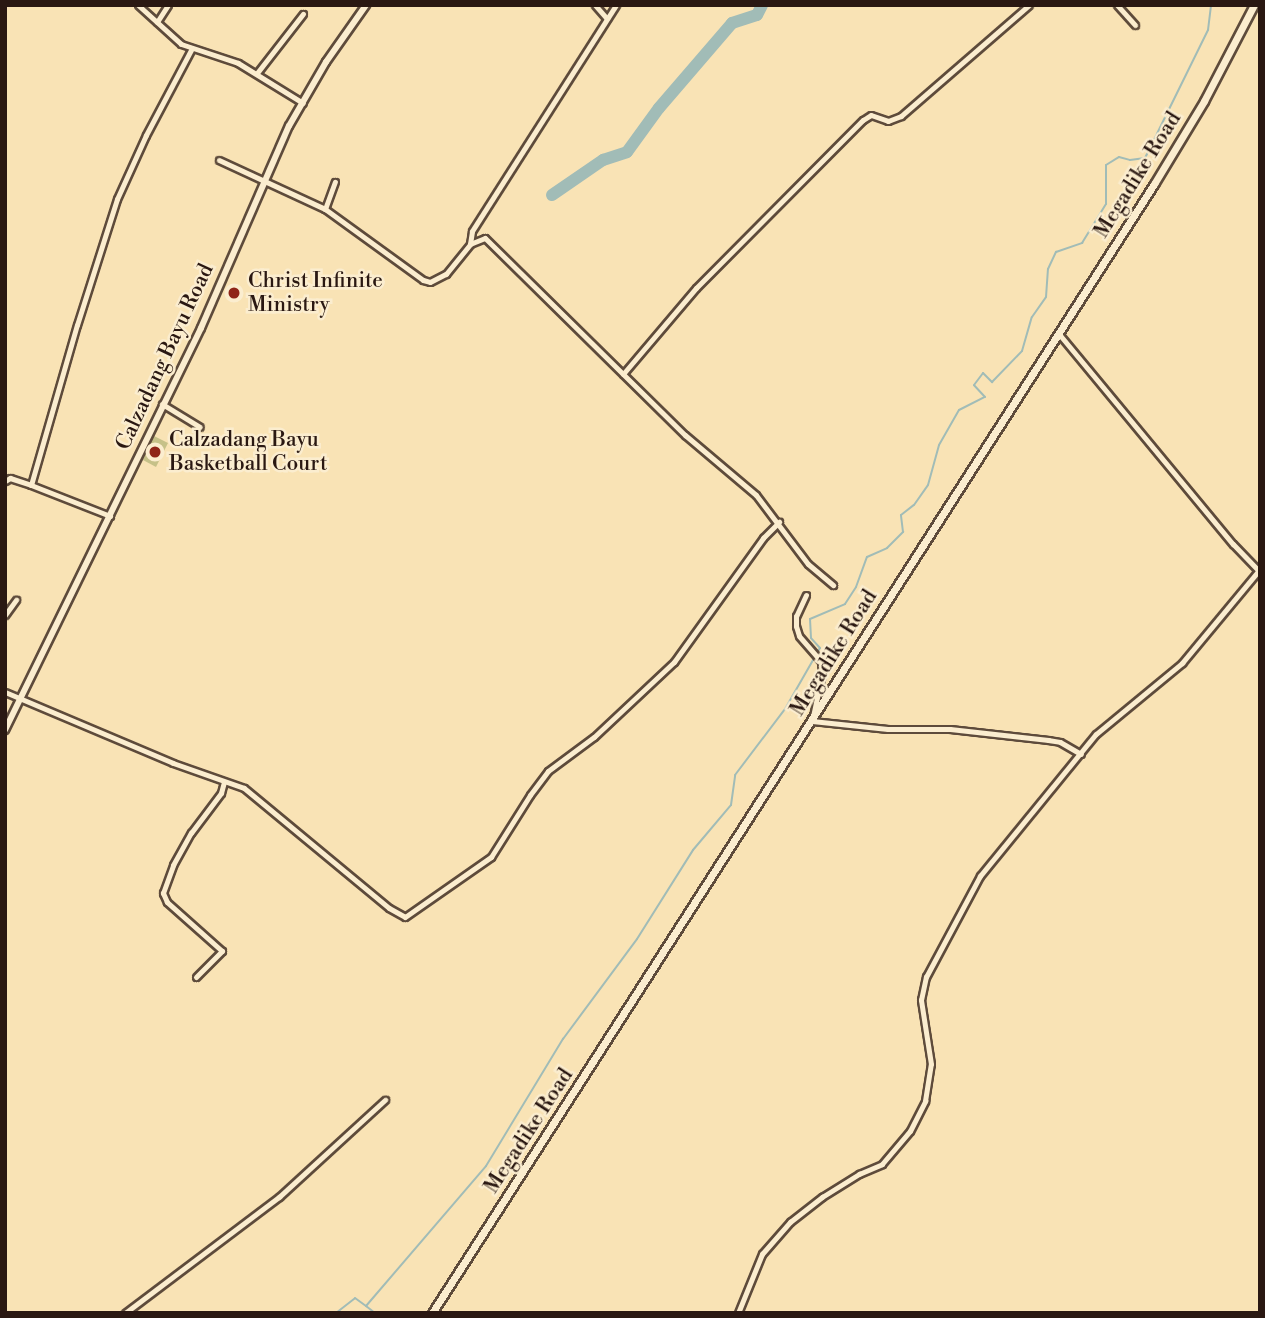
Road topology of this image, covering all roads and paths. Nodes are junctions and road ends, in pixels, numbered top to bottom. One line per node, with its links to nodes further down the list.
1 (138, 5): 11 (street)
2 (167, 5): 11 (street)
3 (366, 5): 15 (street, Calzadang Bayu Road)
4 (594, 5): 10 (street)
5 (616, 5): 10 (street)
6 (1029, 5): 22 (street)
7 (1117, 5): 12 (street)
8 (1254, 5): 21 (main road, Megadike Road)
9 (303, 14): 14 (street)
10 (607, 19): 20 (street)
11 (158, 23): 13 (street)
12 (1135, 25)
13 (192, 48): 14 (street); 26 (street)
14 (257, 73): 15 (street)
15 (303, 103): 17 (street, Calzadang Bayu Road)
16 (219, 160): 17 (street)
17 (262, 182): 19 (street); 23 (street, Calzadang Bayu Road)
18 (335, 182): 19 (street)
19 (325, 209): 20 (street)
20 (470, 244): 22 (street)
21 (1059, 334): 29 (street); 36 (main road, Megadike Road)
22 (622, 374): 28 (street)
23 (162, 404): 24 (street); 27 (street, Calzadang Bayu Road)
24 (200, 427)
25 (5, 481): 26 (street)
26 (31, 485): 27 (street)
27 (110, 516): 35 (street, Calzadang Bayu Road)
28 (779, 522): 30 (street); 39 (street)
29 (1259, 570): 38 (street)
30 (833, 585)
31 (806, 596): 36 (street)
32 (16, 600): 33 (street)
33 (5, 615)
34 (5, 692): 35 (street)
35 (22, 699): 37 (street, Calzadang Bayu Road); 39 (street)
36 (812, 721): 38 (street); 43 (main road, Megadike Road)
37 (5, 730)
38 (1081, 754): 44 (street)
39 (224, 782): 40 (street)
40 (196, 977)
41 (385, 1100): 42 (street)
42 (125, 1313)
43 (432, 1313)
44 (738, 1313)

